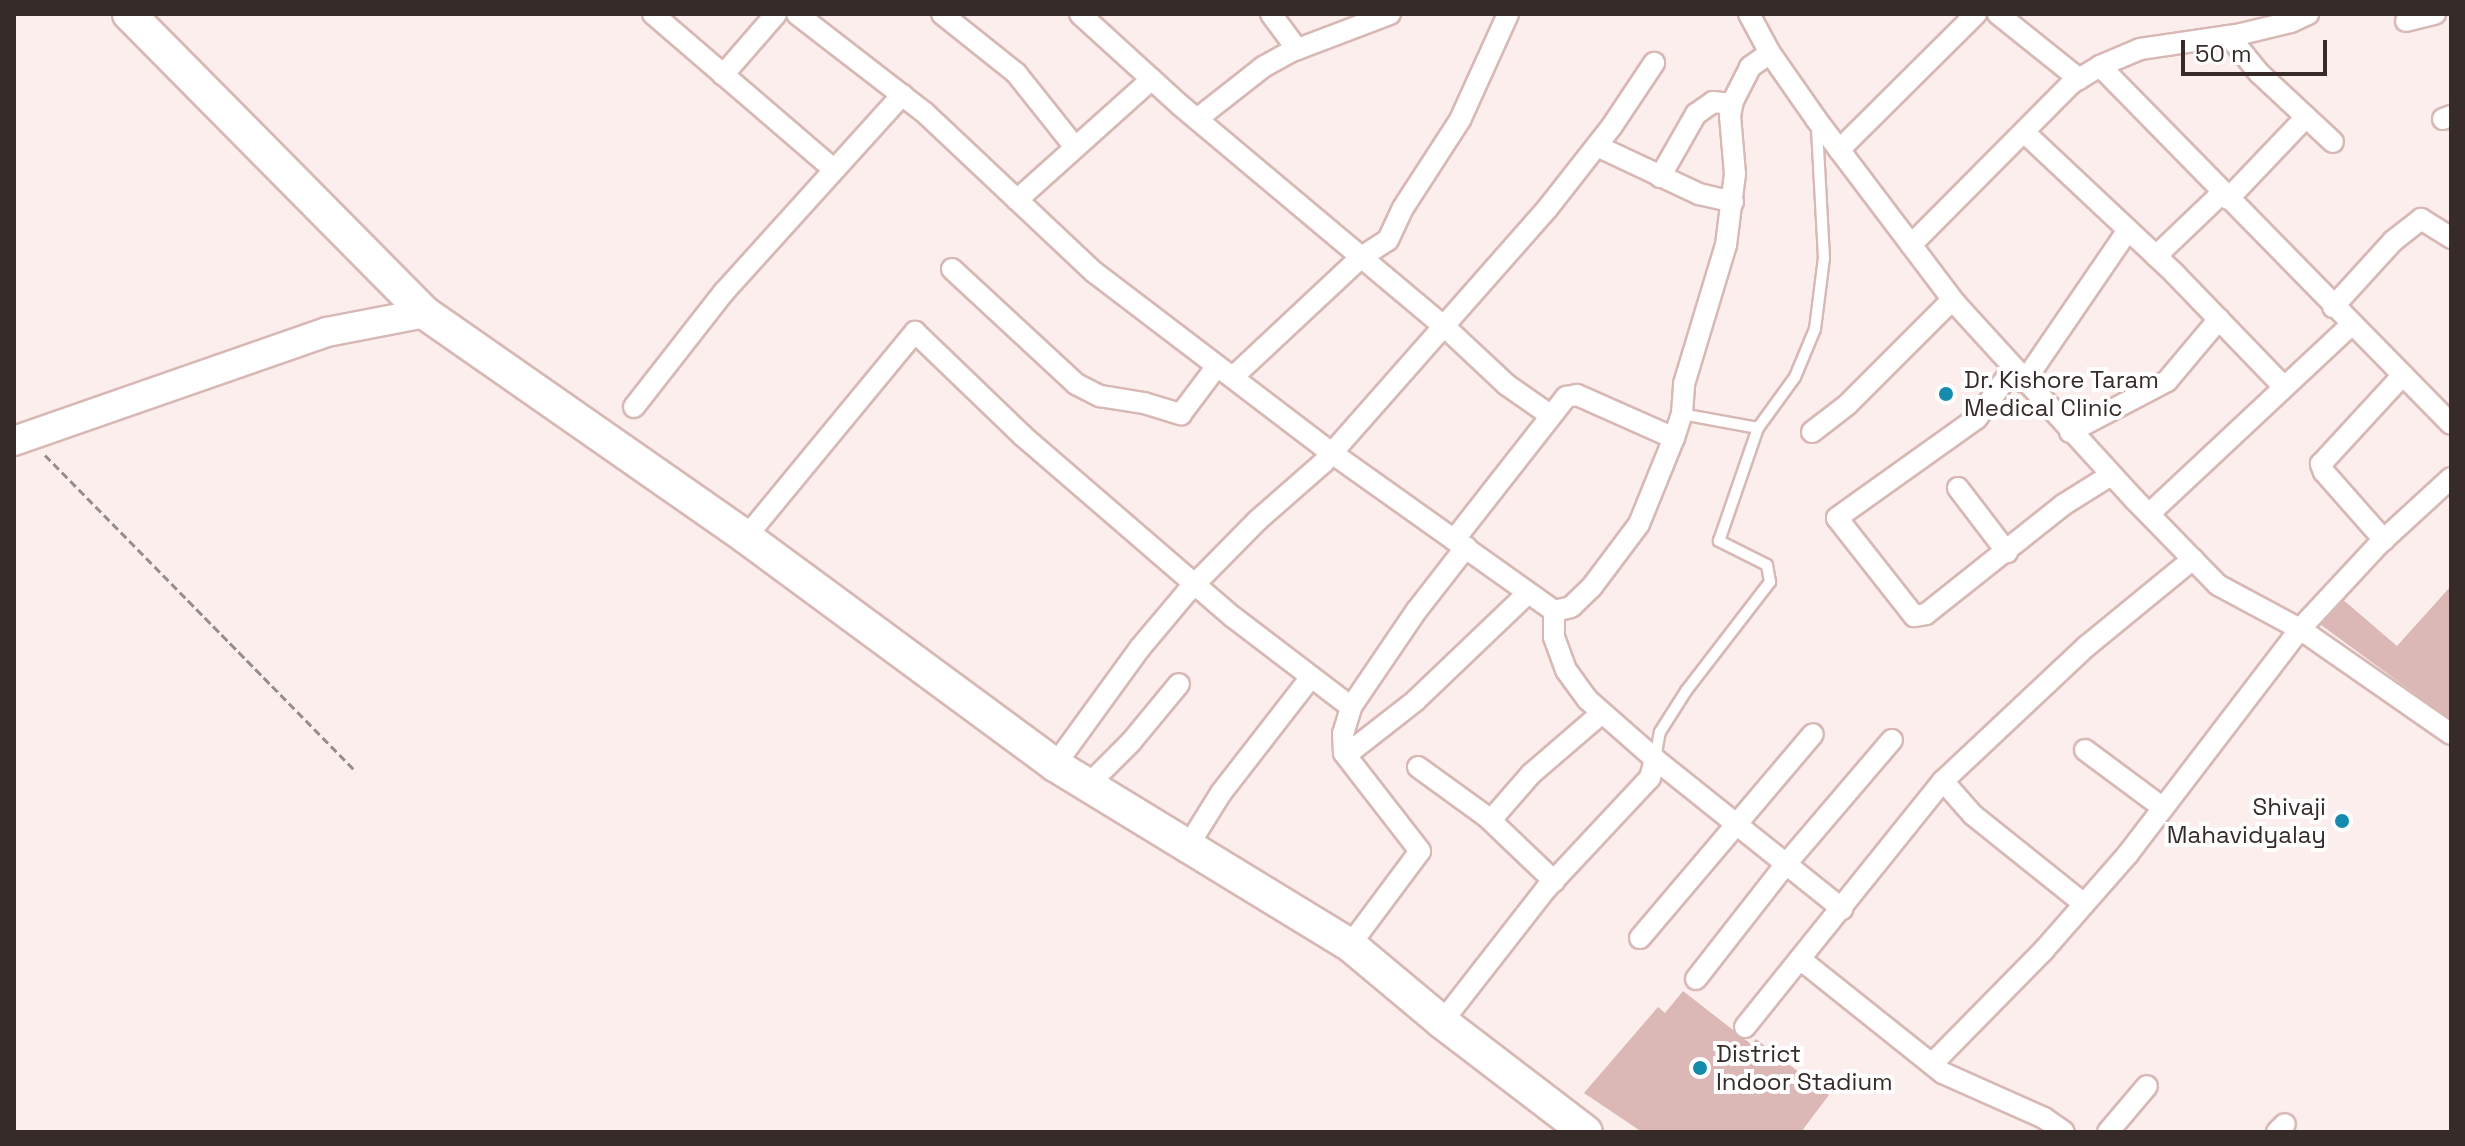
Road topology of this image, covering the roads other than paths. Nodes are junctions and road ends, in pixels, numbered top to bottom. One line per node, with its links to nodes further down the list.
1 (129, 14): 47 (main road)
2 (653, 14): 21 (street)
3 (776, 14): 21 (street)
4 (797, 14): 24 (street)
5 (942, 14): 31 (street)
6 (1080, 14): 22 (street)
7 (1271, 14): 17 (street)
8 (1390, 14): 17 (street)
9 (1508, 14): 43 (street)
10 (1749, 14): 18 (street)
11 (1976, 14): 33 (street)
12 (1998, 14): 23 (street)
13 (2308, 14): 16 (street)
14 (2435, 14): 15 (street)
15 (2406, 21)
16 (2229, 36): 20 (street); 26 (street)
17 (1297, 49): 27 (street)
18 (1770, 53): 25 (street); 28 (street)
19 (1654, 63): 32 (street)
20 (2100, 66): 23 (street); 36 (street)
21 (723, 75): 34 (street)
22 (1152, 79): 27 (street); 31 (street)
23 (2079, 79): 29 (street)
24 (902, 95): 34 (street); 37 (street)
25 (1732, 104): 35 (street); 38 (street)
26 (2306, 117): 30 (street); 36 (street)
27 (1197, 119): 43 (street)
28 (1816, 119): 33 (street); 59 (lane)
29 (2024, 132): 39 (street); 41 (street)
30 (2333, 142)
31 (1074, 146): 37 (street)
32 (1597, 146): 35 (street); 50 (street)
33 (1839, 150): 41 (street)
34 (833, 169): 55 (street)
35 (1660, 177): 38 (street)
36 (2225, 196): 42 (street); 46 (street)
37 (1017, 200): 51 (street)
38 (1733, 202): 56 (street)
39 (2128, 230): 42 (street); 52 (street)
40 (2451, 238): 46 (street)
41 (1911, 245): 45 (street)
42 (2156, 256): 48 (street)
43 (1360, 258): 50 (street); 51 (street)
44 (952, 269): 51 (street)
45 (1952, 300): 52 (street); 60 (street)
46 (2333, 307): 49 (street)
47 (425, 313): 63 (main road); 69 (main road)
48 (2219, 319): 54 (street); 61 (street)
49 (2351, 325): 53 (street); 54 (street)
50 (1445, 327): 57 (street); 64 (street)
51 (1225, 372): 64 (street)
52 (2018, 375): 61 (street); 72 (street)
53 (2402, 376): 58 (street); 70 (street)
54 (2283, 386): 68 (street)
55 (634, 407)
56 (1682, 414): 59 (lane); 62 (street)
57 (1550, 415): 62 (street); 71 (street)
58 (2451, 424)
59 (1758, 428): 87 (lane)
60 (1812, 432)
61 (2070, 432): 65 (street)
62 (1674, 438): 76 (street)
63 (21, 439)
64 (1332, 453): 71 (street); 74 (street)
65 (2111, 475): 68 (street); 72 (street)
66 (2451, 478): 70 (street)
67 (1958, 488): 72 (street)
68 (2149, 514): 73 (street)
69 (746, 537): 74 (street); 88 (main road)
70 (2384, 540): 77 (street)
71 (1460, 544): 75 (street); 80 (street)
72 (2007, 552)
73 (2193, 559): 77 (street); 90 (street)
74 (1195, 584): 78 (street); 88 (street)
75 (1528, 593): 76 (street); 86 (street)
76 (1554, 611): 81 (street)
77 (2300, 629): 83 (street); 92 (street)
78 (1311, 677): 80 (street); 95 (street)
79 (1179, 684): 91 (street)
80 (1351, 707): 86 (street)
81 (1602, 713): 87 (street); 93 (street)
82 (1813, 734): 94 (street)
83 (2451, 734)
84 (1892, 740): 96 (street)
85 (2085, 750): 92 (street)
86 (1346, 755): 101 (street)
87 (1655, 759): 94 (street); 97 (street)
88 (1055, 765): 91 (main road)
89 (1418, 767): 93 (street)
90 (1943, 781): 98 (street); 99 (street)
91 (1088, 785): 95 (main road)
92 (2163, 808): 98 (street)
93 (1491, 820): 97 (street)
94 (1737, 825): 96 (street); 100 (street)
95 (1188, 846): 101 (main road)
96 (1786, 864): 99 (street); 103 (street)
97 (1554, 881): 104 (street)
98 (2084, 904): 106 (street)
99 (1842, 909): 102 (street)
100 (1640, 938)
101 (1350, 945): 104 (main road)
102 (1800, 959): 105 (street); 106 (street)
103 (1696, 979)
104 (1442, 1022): 108 (main road)
105 (1745, 1027)
106 (1932, 1064): 109 (street)
107 (2147, 1086): 110 (street)
108 (1586, 1132)
109 (2064, 1132)
110 (2108, 1132)

